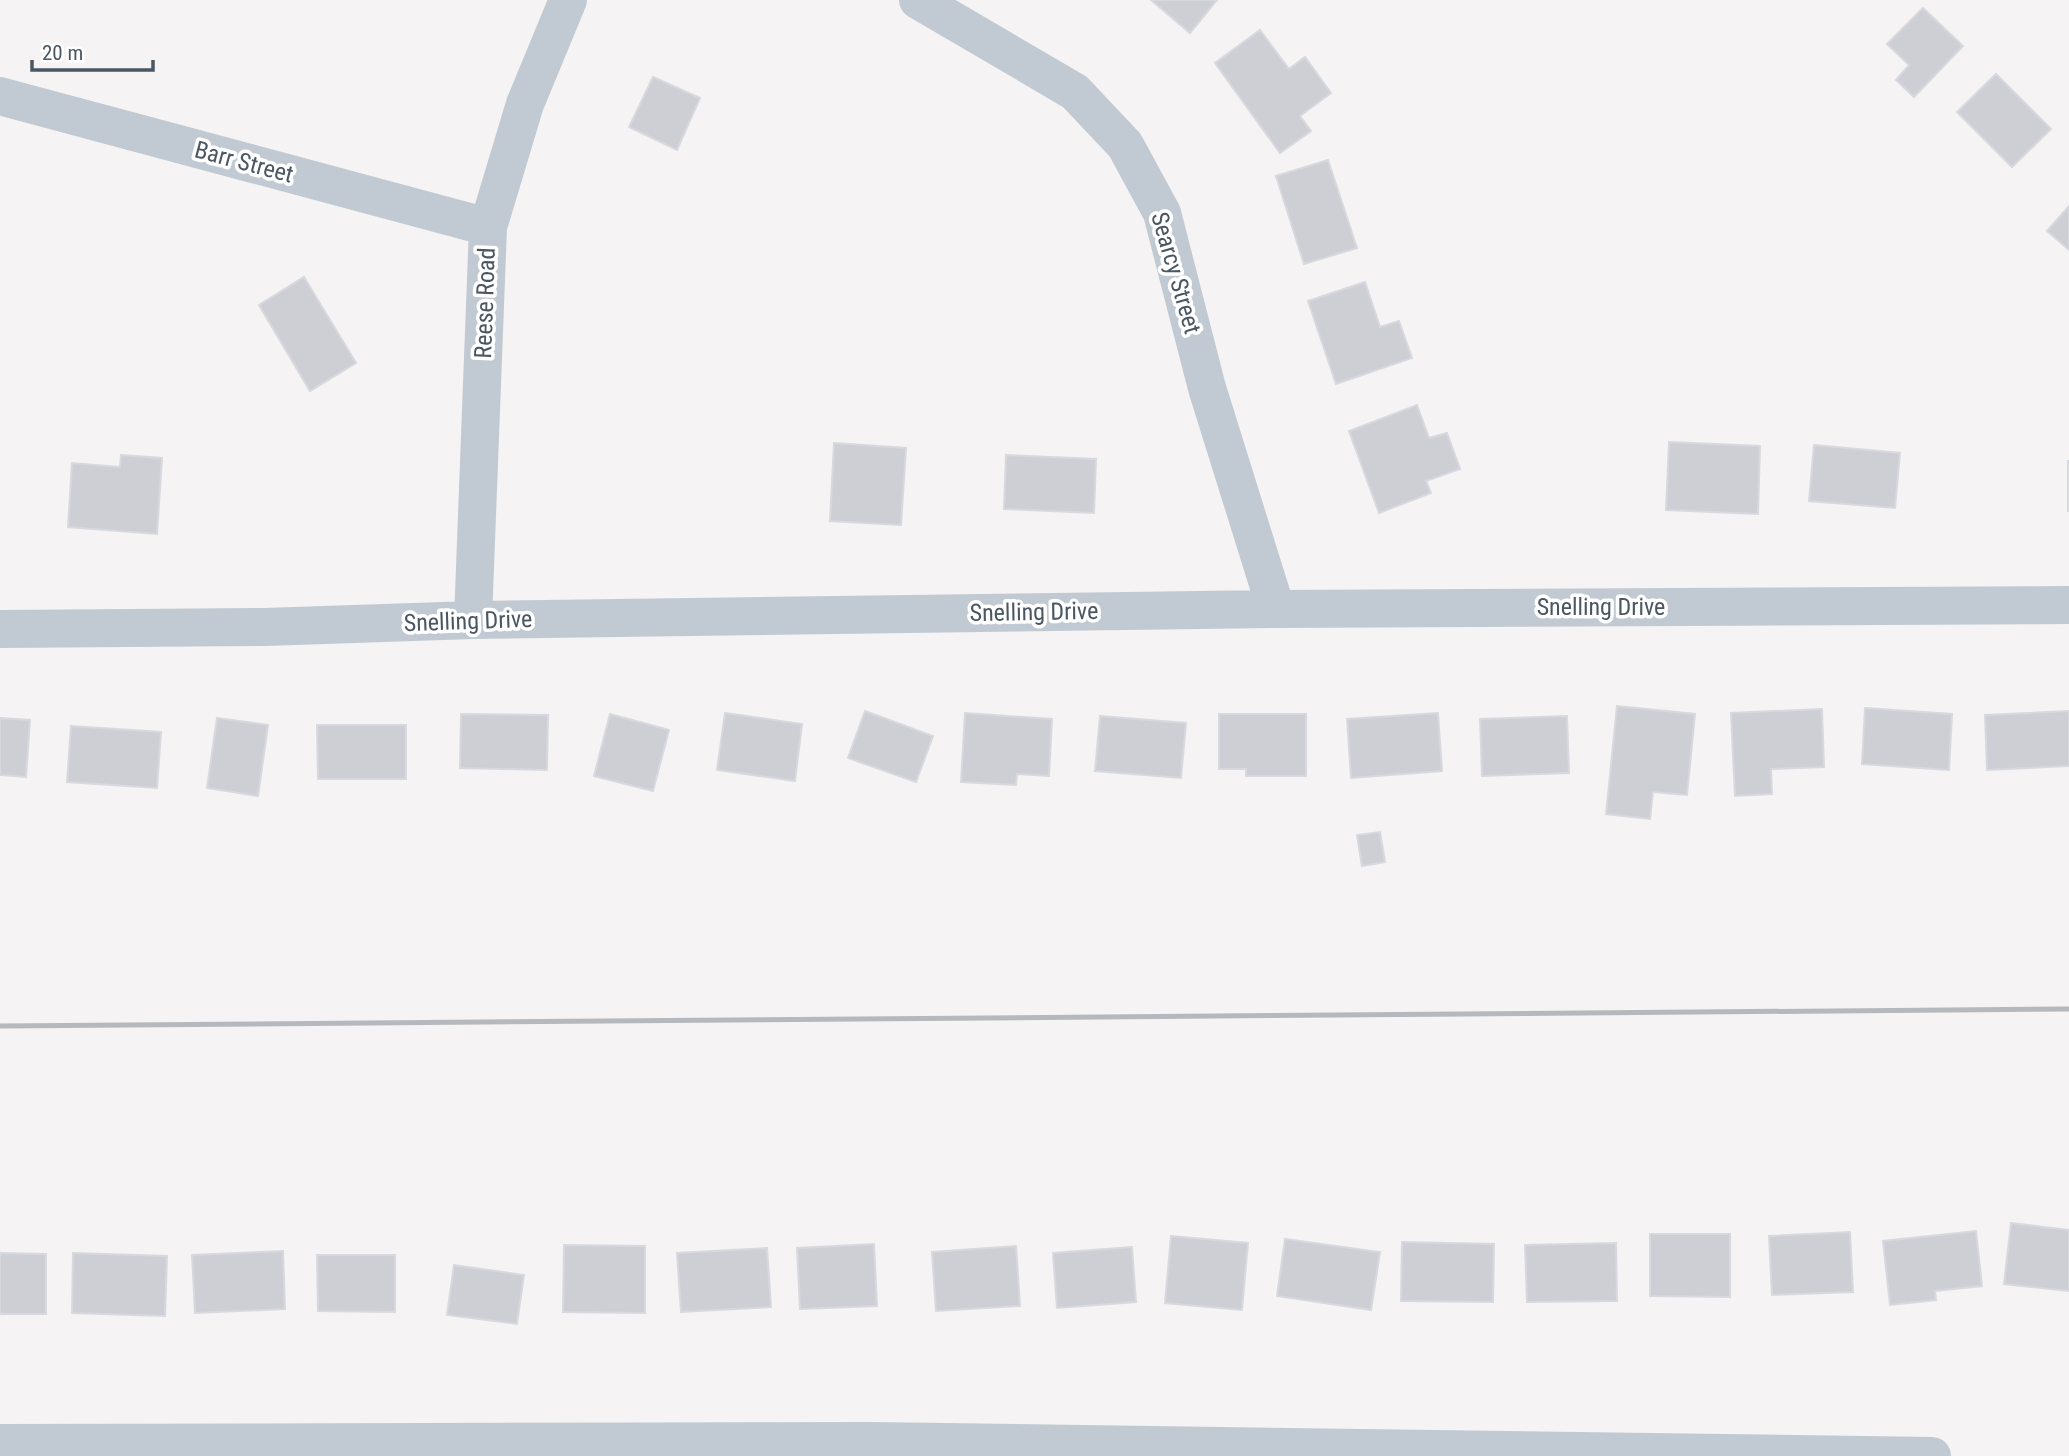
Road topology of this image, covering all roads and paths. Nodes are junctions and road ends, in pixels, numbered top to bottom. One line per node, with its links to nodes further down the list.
1 (568, 0): 4 (street, Reese Road)
2 (918, 0): 6 (street, Searcy Street)
3 (0, 96): 4 (street, Barr Street)
4 (488, 227): 7 (street, Reese Road)
5 (2069, 605): 6 (street, Snelling Drive)
6 (1276, 608): 7 (street, Snelling Drive)
7 (473, 620): 8 (street, Snelling Drive)
8 (0, 629)
9 (0, 1443): 10 (street)
10 (870, 1449): 11 (street)
11 (1932, 1456)

